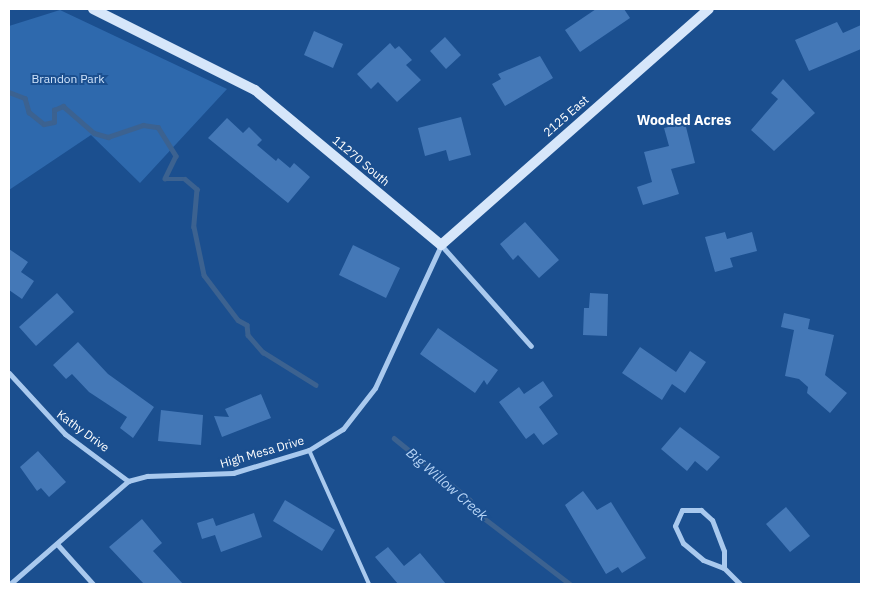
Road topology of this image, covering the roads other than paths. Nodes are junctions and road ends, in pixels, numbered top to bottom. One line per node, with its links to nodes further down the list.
1 (93, 9): 3 (street, 11270 South)
2 (708, 9): 3 (street, 2125 East)
3 (441, 245): 4 (street, 11270 South); 6 (street, High Mesa Drive)
4 (531, 346)
5 (9, 373): 7 (street, Kathy Drive)
6 (309, 450): 7 (street, High Mesa Drive); 12 (lane)
7 (128, 481): 8 (street, High Mesa Drive)
8 (57, 544): 10 (street, High Mesa Drive); 11 (street)
9 (724, 568): 9 (street); 13 (street)
10 (10, 584)
11 (93, 584)
12 (369, 584)
13 (740, 584)

